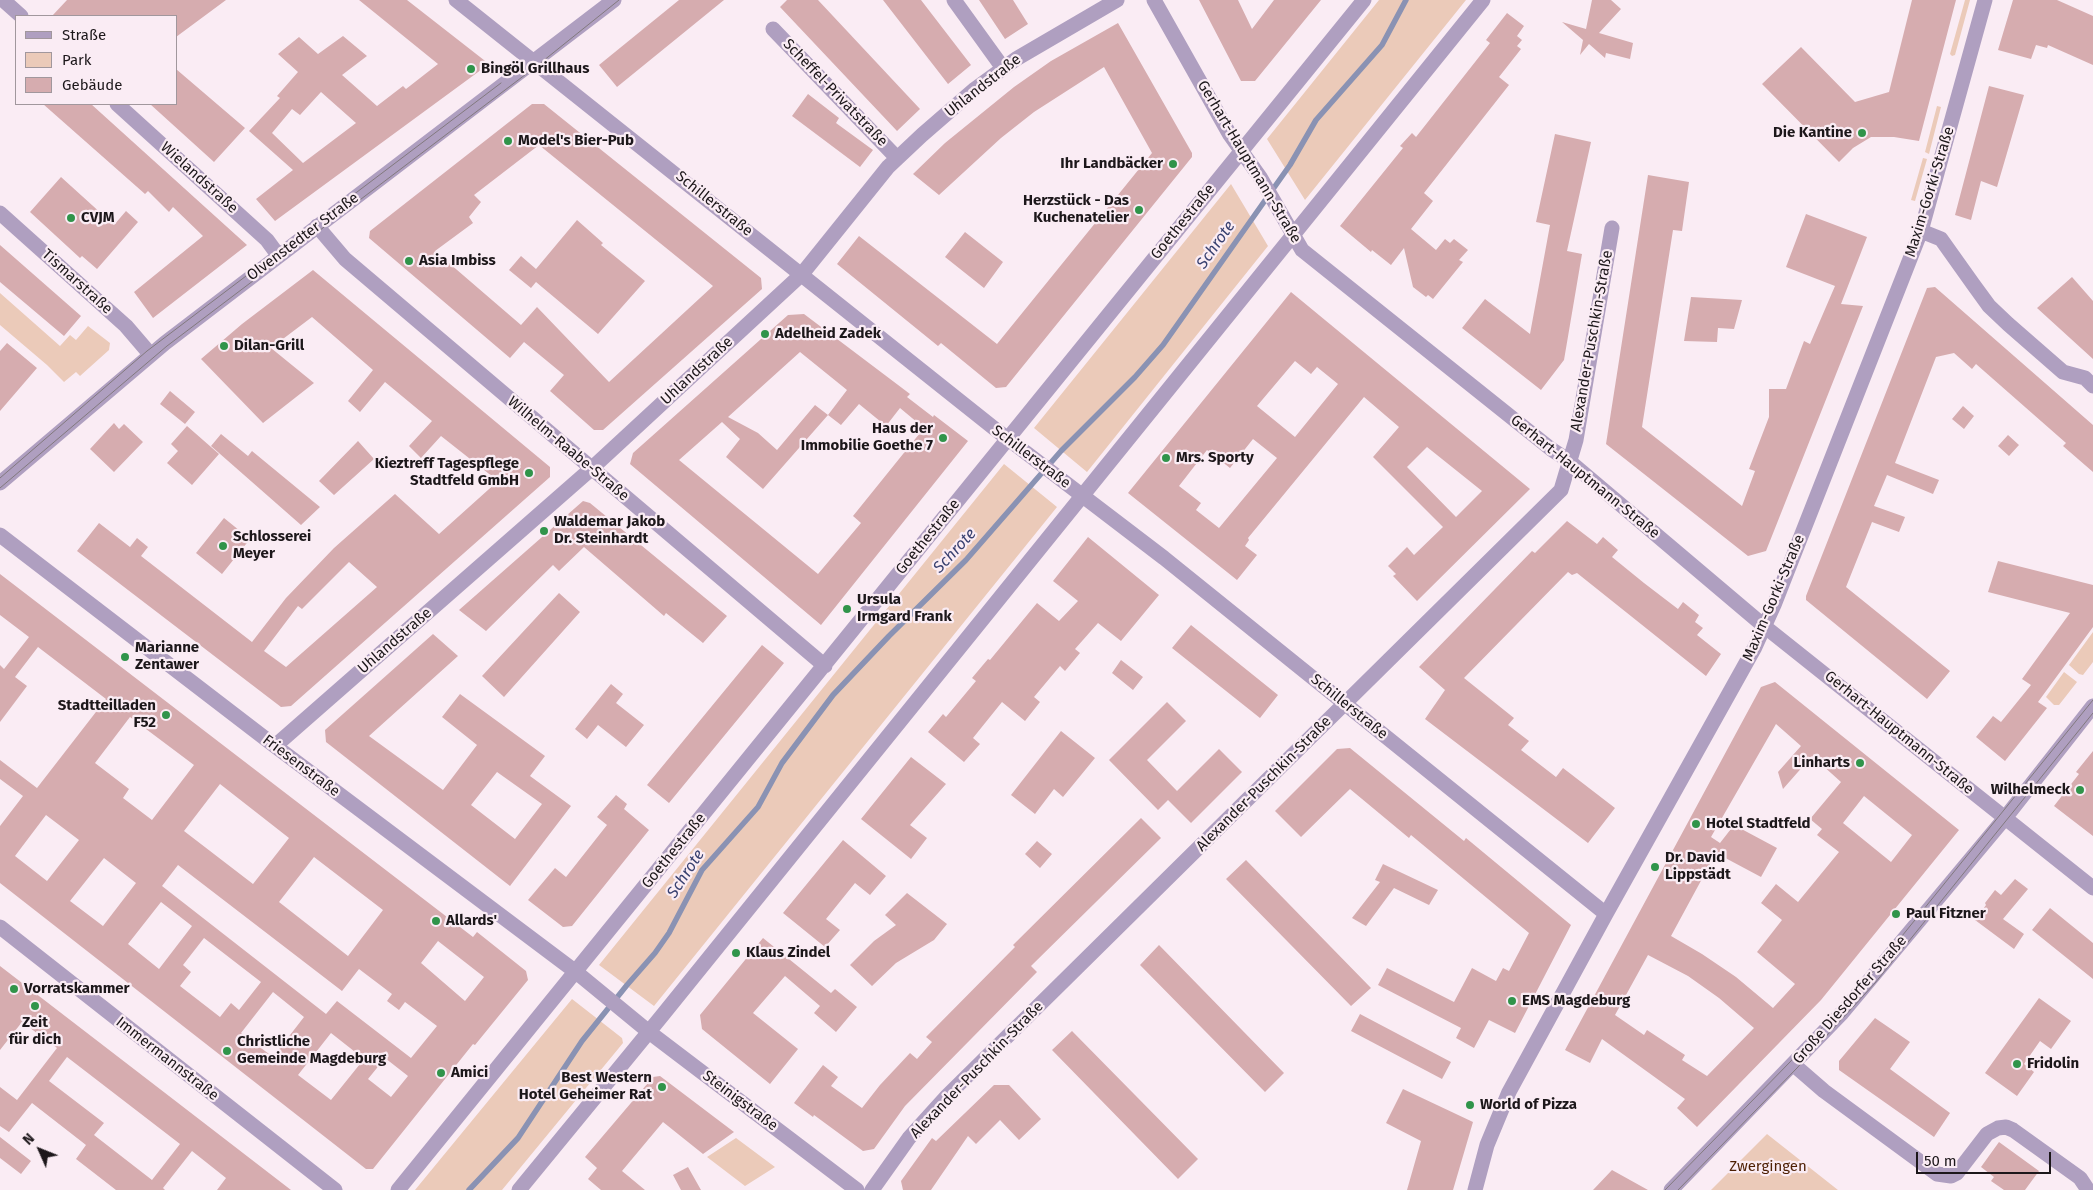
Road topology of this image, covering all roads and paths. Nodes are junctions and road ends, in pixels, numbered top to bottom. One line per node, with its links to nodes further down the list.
1 (3, 0): 10 (street)
2 (456, 0): 12 (street, Schillerstraße)
3 (614, 0): 12 (street, Olvenstedter Straße)
4 (954, 0): 13 (street)
5 (1116, 0): 13 (street, Uhlandstraße)
6 (1154, 0): 15 (street, Gerhart-Hauptmann-Straße)
7 (1364, 0): 15 (street, Goethestraße)
8 (1483, 0): 21 (street)
9 (1985, 0): 20 (street, Maxim-Gorki-Straße)
10 (20, 15)
11 (773, 28): 16 (street, Scheffel-Privatstraße)
12 (534, 62): 18 (street, Olvenstedter Straße); 23 (street, Schillerstraße)
13 (1003, 68): 16 (street, Uhlandstraße)
14 (118, 105): 22 (street, Wielandstraße)
15 (1241, 151): 21 (street, Gerhart-Hauptmann-Straße); 26 (street, Goethestraße)
16 (897, 158): 23 (street, Uhlandstraße)
17 (0, 213): 24 (street, Tismarstraße)
18 (317, 226): 22 (street, Olvenstedter Straße); 28 (street, Wilhelm-Raabe-Straße)
19 (1612, 228): 27 (street, Alexander-Puschkin-Straße)
20 (1921, 231): 25 (street); 32 (street, Maxim-Gorki-Straße)
21 (1293, 235): 27 (street, Gerhart-Hauptmann-Straße); 30 (street)
22 (278, 255): 24 (street, Olvenstedter Straße)
23 (802, 274): 26 (street, Schillerstraße); 28 (street, Uhlandstraße)
24 (150, 354): 29 (street, Olvenstedter Straße)
25 (2093, 386)
26 (1008, 438): 30 (street, Schillerstraße); 33 (street, Goethestraße)
27 (1569, 461): 32 (street, Gerhart-Hauptmann-Straße); 34 (street, Alexander-Puschkin-Straße)
28 (591, 469): 33 (street, Wilhelm-Raabe-Straße); 36 (street, Uhlandstraße)
29 (0, 483)
30 (1083, 496): 34 (street, Schillerstraße); 43 (street)
31 (0, 535): 36 (street, Friesenstraße)
32 (1764, 626): 37 (street, Gerhart-Hauptmann-Straße); 39 (street, Maxim-Gorki-Straße)
33 (825, 666): 41 (street, Goethestraße)
34 (1344, 704): 39 (street, Schillerstraße); 49 (street, Alexander-Puschkin-Straße)
35 (2093, 706): 37 (street, Große Diesdorfer Straße)
36 (276, 746): 41 (street, Friesenstraße)
37 (2004, 818): 38 (street, Gerhart-Hauptmann-Straße); 44 (street, Große Diesdorfer Straße)
38 (2093, 888)
39 (1606, 914): 50 (street, Maxim-Gorki-Straße)
40 (0, 927): 45 (street, Immermannstraße)
41 (576, 972): 42 (street, Friesenstraße); 46 (street, Goethestraße)
42 (624, 1012): 43 (street, Steinigstraße)
43 (649, 1032): 47 (street); 48 (street, Steinigstraße)
44 (1794, 1065): 51 (street, Große Diesdorfer Straße); 52 (street)
45 (335, 1190)
46 (398, 1190)
47 (519, 1190)
48 (857, 1190)
49 (872, 1190)
50 (1475, 1190)
51 (1671, 1190)
52 (2088, 1190)

